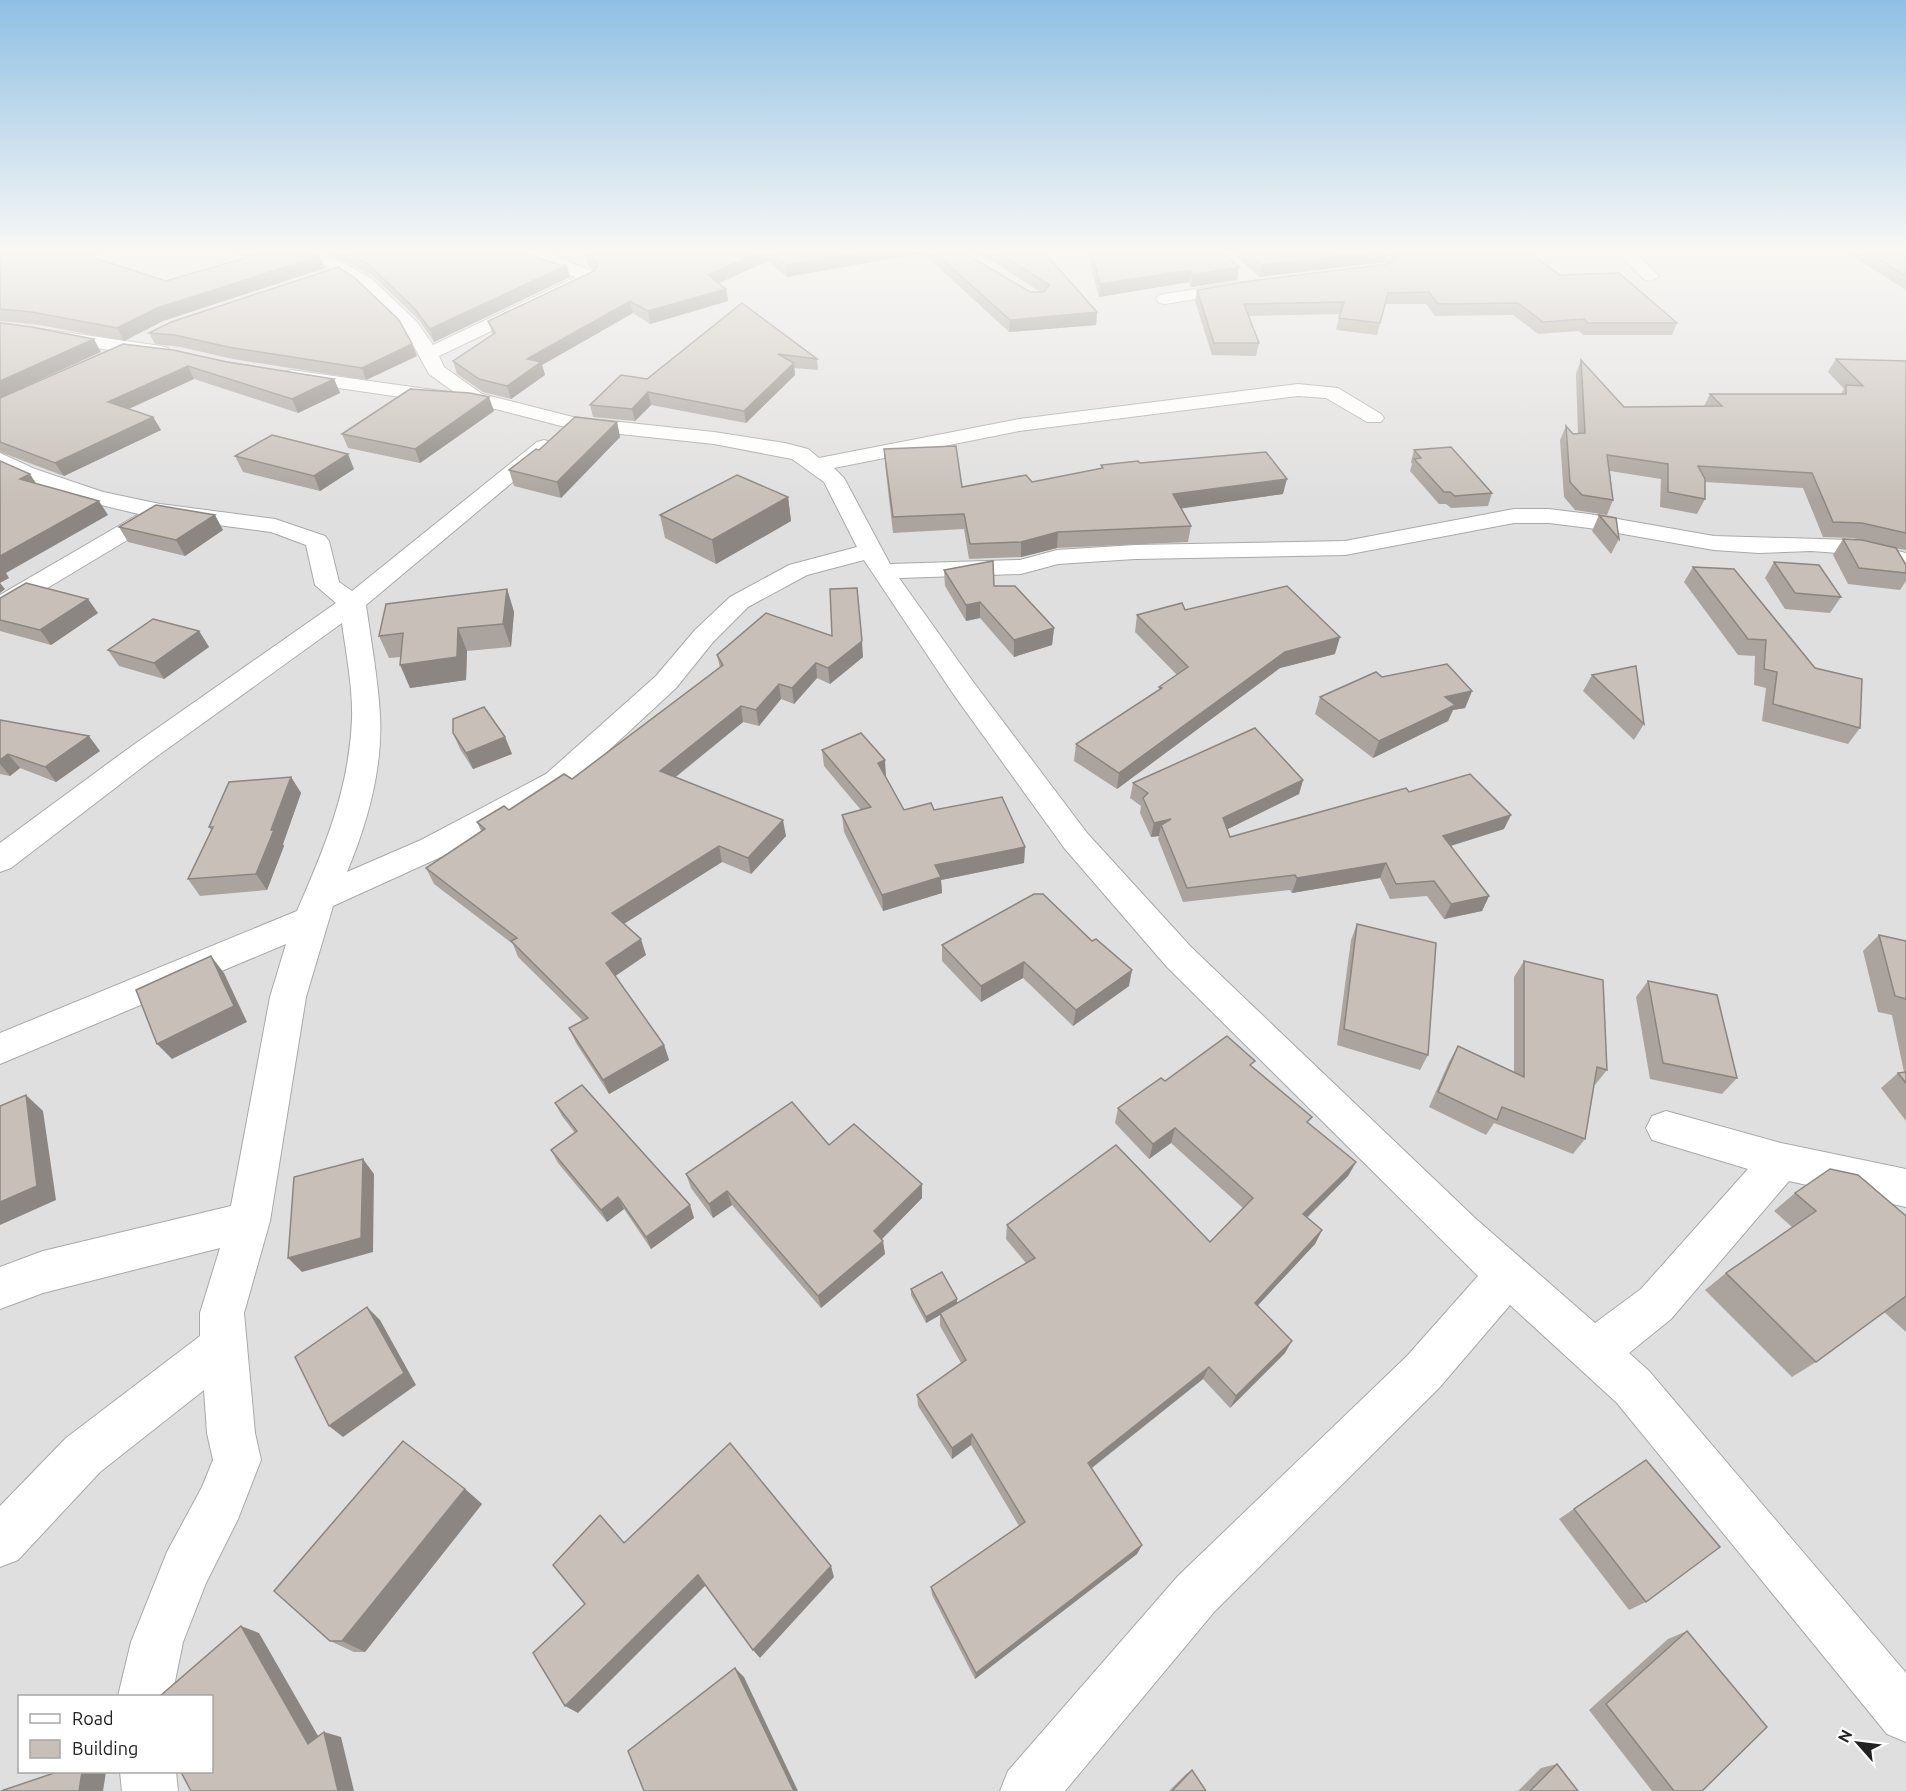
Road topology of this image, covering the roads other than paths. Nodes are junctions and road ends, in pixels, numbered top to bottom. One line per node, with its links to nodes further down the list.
1 (52, 335): 5 (street)
2 (153, 335): 5 (street)
3 (418, 335): 7 (street)
4 (470, 335): 7 (street)
5 (126, 349): 6 (street); 8 (street)
6 (180, 355)
7 (427, 355): 10 (street)
8 (104, 360)
9 (272, 373): 10 (street)
10 (474, 398): 12 (street)
11 (1374, 418): 14 (street)
12 (573, 423): 14 (street); 18 (street)
13 (0, 459): 15 (street)
14 (817, 465): 17 (street)
15 (160, 511): 18 (street); 19 (street)
16 (1906, 560): 17 (street)
17 (876, 561): 21 (street); 27 (street)
18 (352, 603): 20 (street); 21 (street)
19 (0, 606)
20 (0, 860)
21 (315, 909): 22 (street); 26 (street)
22 (0, 1049)
23 (1666, 1128): 24 (street)
24 (1781, 1161): 25 (street); 30 (street)
25 (1906, 1188)
26 (249, 1221): 28 (street); 29 (street)
27 (1508, 1275): 30 (street); 36 (street)
28 (0, 1288)
29 (223, 1347): 31 (street); 32 (street)
30 (1594, 1352): 33 (street)
31 (0, 1542)
32 (145, 1695)
33 (1906, 1715)
34 (148, 1773): 35 (street)
35 (150, 1791)
36 (1028, 1791)

